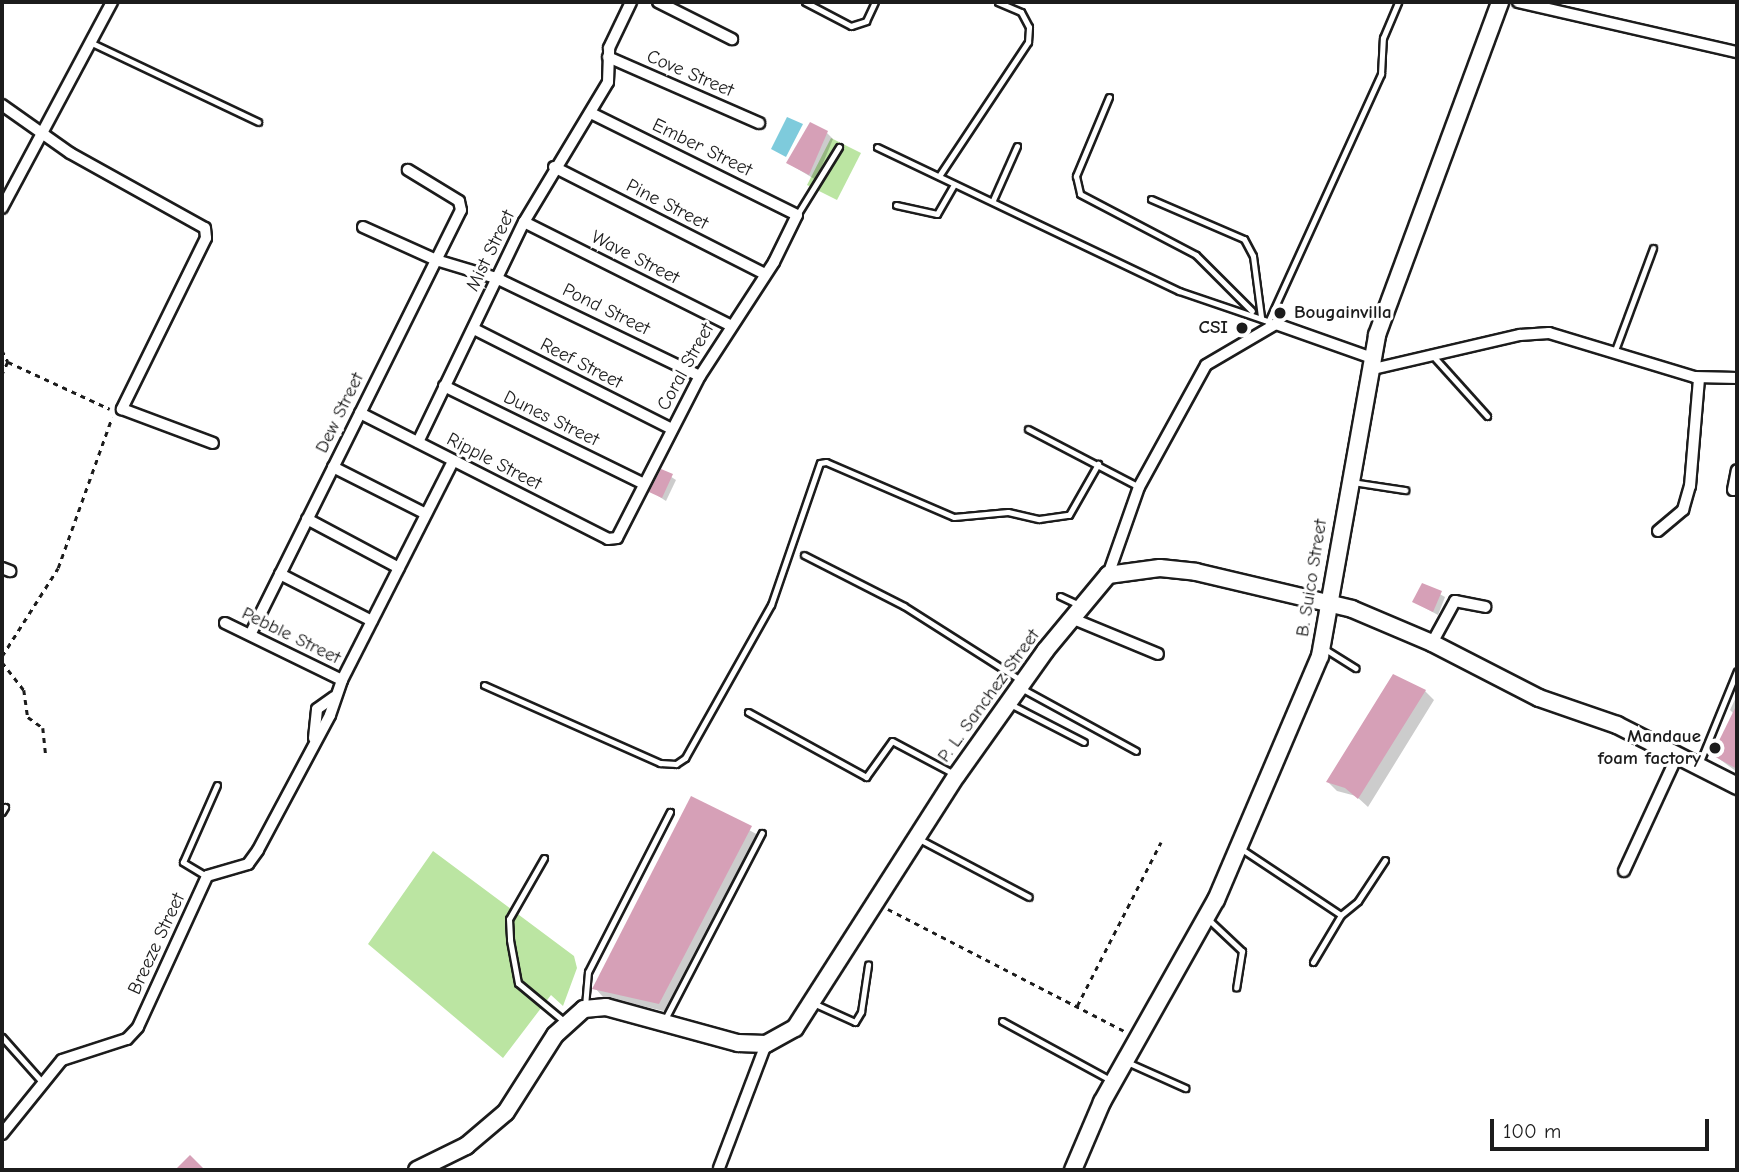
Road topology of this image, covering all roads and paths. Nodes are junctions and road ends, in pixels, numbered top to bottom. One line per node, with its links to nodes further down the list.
1 (112, 2): 11 (street)
2 (631, 2): 13 (street)
3 (658, 2): 10 (street)
4 (805, 2): 5 (lane)
5 (875, 2)
6 (998, 2): 25 (lane)
7 (1398, 2): 40 (lane)
8 (1500, 2): 47 (street, B. Suico Street)
9 (1518, 2): 12 (street)
10 (732, 39)
11 (92, 43): 17 (lane); 19 (street)
12 (1737, 52)
13 (608, 57): 16 (street, Mist Street); 18 (street, Cove Street)
14 (1109, 97): 38 (lane)
15 (2, 106): 19 (street)
16 (591, 113): 23 (street, Mist Street); 31 (street, Ember Street)
17 (258, 122)
18 (759, 123)
19 (42, 134): 30 (street); 58 (street)
20 (1017, 146): 28 (lane)
21 (839, 147): 31 (lane)
22 (877, 147): 25 (lane)
23 (554, 167): 32 (street, Mist Street); 36 (street, Pine Street)
24 (408, 170): 35 (street, Dew Street)
25 (939, 176): 26 (lane)
26 (954, 184): 28 (lane); 29 (lane)
27 (1151, 198): 39 (lane)
28 (993, 200): 38 (lane)
29 (896, 205)
30 (2, 208)
31 (797, 215): 36 (street, Coral Street)
32 (524, 222): 37 (street, Mist Street); 41 (street, Wave Street)
33 (363, 227): 35 (street, Pond Street)
34 (1653, 248): 45 (lane)
35 (436, 260): 37 (street, Pond Street); 53 (street, Dew Street)
36 (765, 274): 41 (street, Coral Street)
37 (496, 278): 42 (street, Mist Street); 49 (street, Pond Street)
38 (1254, 314): 39 (lane)
39 (1261, 317): 40 (lane)
40 (1272, 323): 47 (street); 65 (street)
41 (730, 325): 49 (street, Coral Street)
42 (474, 329): 52 (street, Mist Street); 55 (street, Reef Street)
43 (2, 350): 46 (path)
44 (1432, 355): 45 (street); 47 (street); 54 (lane)
45 (1614, 355): 50 (street)
46 (8, 362): 48 (path); 86 (path)
47 (1371, 364): 63 (street, B. Suico Street)
48 (2, 374)
49 (700, 376): 55 (street, Coral Street)
50 (1699, 378): 51 (street); 70 (street)
51 (1737, 378)
52 (443, 386): 57 (street, Mist Street); 64 (street, Dunes Street)
53 (360, 413): 57 (street, Ripple Street); 61 (street, Dew Street)
54 (1487, 416)
55 (671, 429): 64 (street, Coral Street)
56 (1028, 429): 60 (lane)
57 (418, 442): 59 (street, Ripple Street)
58 (213, 443)
59 (453, 461): 68 (street, Breeze Street); 71 (street, Ripple Street)
60 (1098, 464): 65 (lane); 91 (lane)
61 (333, 467): 68 (street); 69 (street, Dew Street)
62 (1737, 470): 67 (street)
63 (1349, 482): 66 (lane); 77 (street, B. Suico Street)
64 (642, 483): 71 (street, Coral Street)
65 (1139, 487): 75 (street)
66 (1405, 490)
67 (1733, 490)
68 (426, 514): 73 (street, Breeze Street)
69 (307, 519): 73 (street); 74 (street, Dew Street)
70 (1658, 531)
71 (613, 540)
72 (804, 555): 92 (lane)
73 (400, 568): 80 (street, Breeze Street)
74 (280, 573): 80 (street); 82 (street, Dew Street)
75 (1108, 575): 77 (street); 79 (street, P. L. Sanchez Street)
76 (1060, 596): 79 (lane)
77 (1332, 603): 83 (street); 84 (street, B. Suico Street)
78 (1485, 607): 83 (street)
79 (1076, 612): 85 (street); 92 (street, P. L. Sanchez Street)
80 (372, 621): 90 (street, Breeze Street)
81 (225, 623): 82 (street, Pebble Street)
82 (251, 633): 90 (street, Pebble Street)
83 (1432, 643): 97 (street)
84 (1322, 648): 88 (lane); 107 (street, B. Suico Street)
85 (1158, 654)
86 (2, 656)
87 (2, 662): 98 (path)
88 (1355, 668)
89 (1737, 671): 99 (lane)
90 (342, 680): 111 (street, Breeze Street)
91 (484, 685)
92 (1023, 685): 93 (street, P. L. Sanchez Street); 96 (lane)
93 (1010, 704): 95 (lane); 100 (street, P. L. Sanchez Street)
94 (748, 712): 100 (lane)
95 (1084, 742)
96 (1136, 751)
97 (1678, 754): 99 (street); 110 (street)
98 (46, 756)
99 (1699, 764): 102 (street)
100 (957, 775): 105 (street, P. L. Sanchez Street)
101 (217, 785): 111 (lane)
102 (1737, 786)
103 (670, 812): 121 (lane)
104 (762, 833): 122 (lane)
105 (919, 838): 112 (lane); 113 (street, P. L. Sanchez Street)
106 (1161, 842): 120 (path)
107 (1237, 846): 114 (lane); 115 (street, B. Suico Street)
108 (544, 858): 124 (lane)
109 (1385, 860): 114 (lane)
110 (1625, 871)
111 (207, 876): 130 (street, Breeze Street)
112 (1029, 897)
113 (878, 904): 119 (street, P. L. Sanchez Street); 120 (path)
114 (1341, 915): 116 (lane)
115 (1207, 918): 118 (lane); 126 (street, B. Suico Street)
116 (1313, 962)
117 (867, 965): 119 (lane)
118 (1236, 988)
119 (813, 1003): 127 (street, P. L. Sanchez Street)
120 (1077, 1006): 126 (path)
121 (584, 1009): 122 (street); 124 (street)
122 (664, 1021): 127 (street)
123 (1002, 1021): 129 (lane)
124 (565, 1022): 133 (street)
125 (2, 1037): 130 (lane)
126 (1139, 1039): 128 (street, B. Suico Street)
127 (766, 1044): 134 (street)
128 (1125, 1061): 129 (street, B. Suico Street); 131 (lane)
129 (1113, 1082): 135 (street, B. Suico Street)
130 (43, 1083): 132 (street, Breeze Street)
131 (1185, 1088)
132 (2, 1134)
133 (416, 1168)
134 (719, 1168)
135 (1073, 1170)

